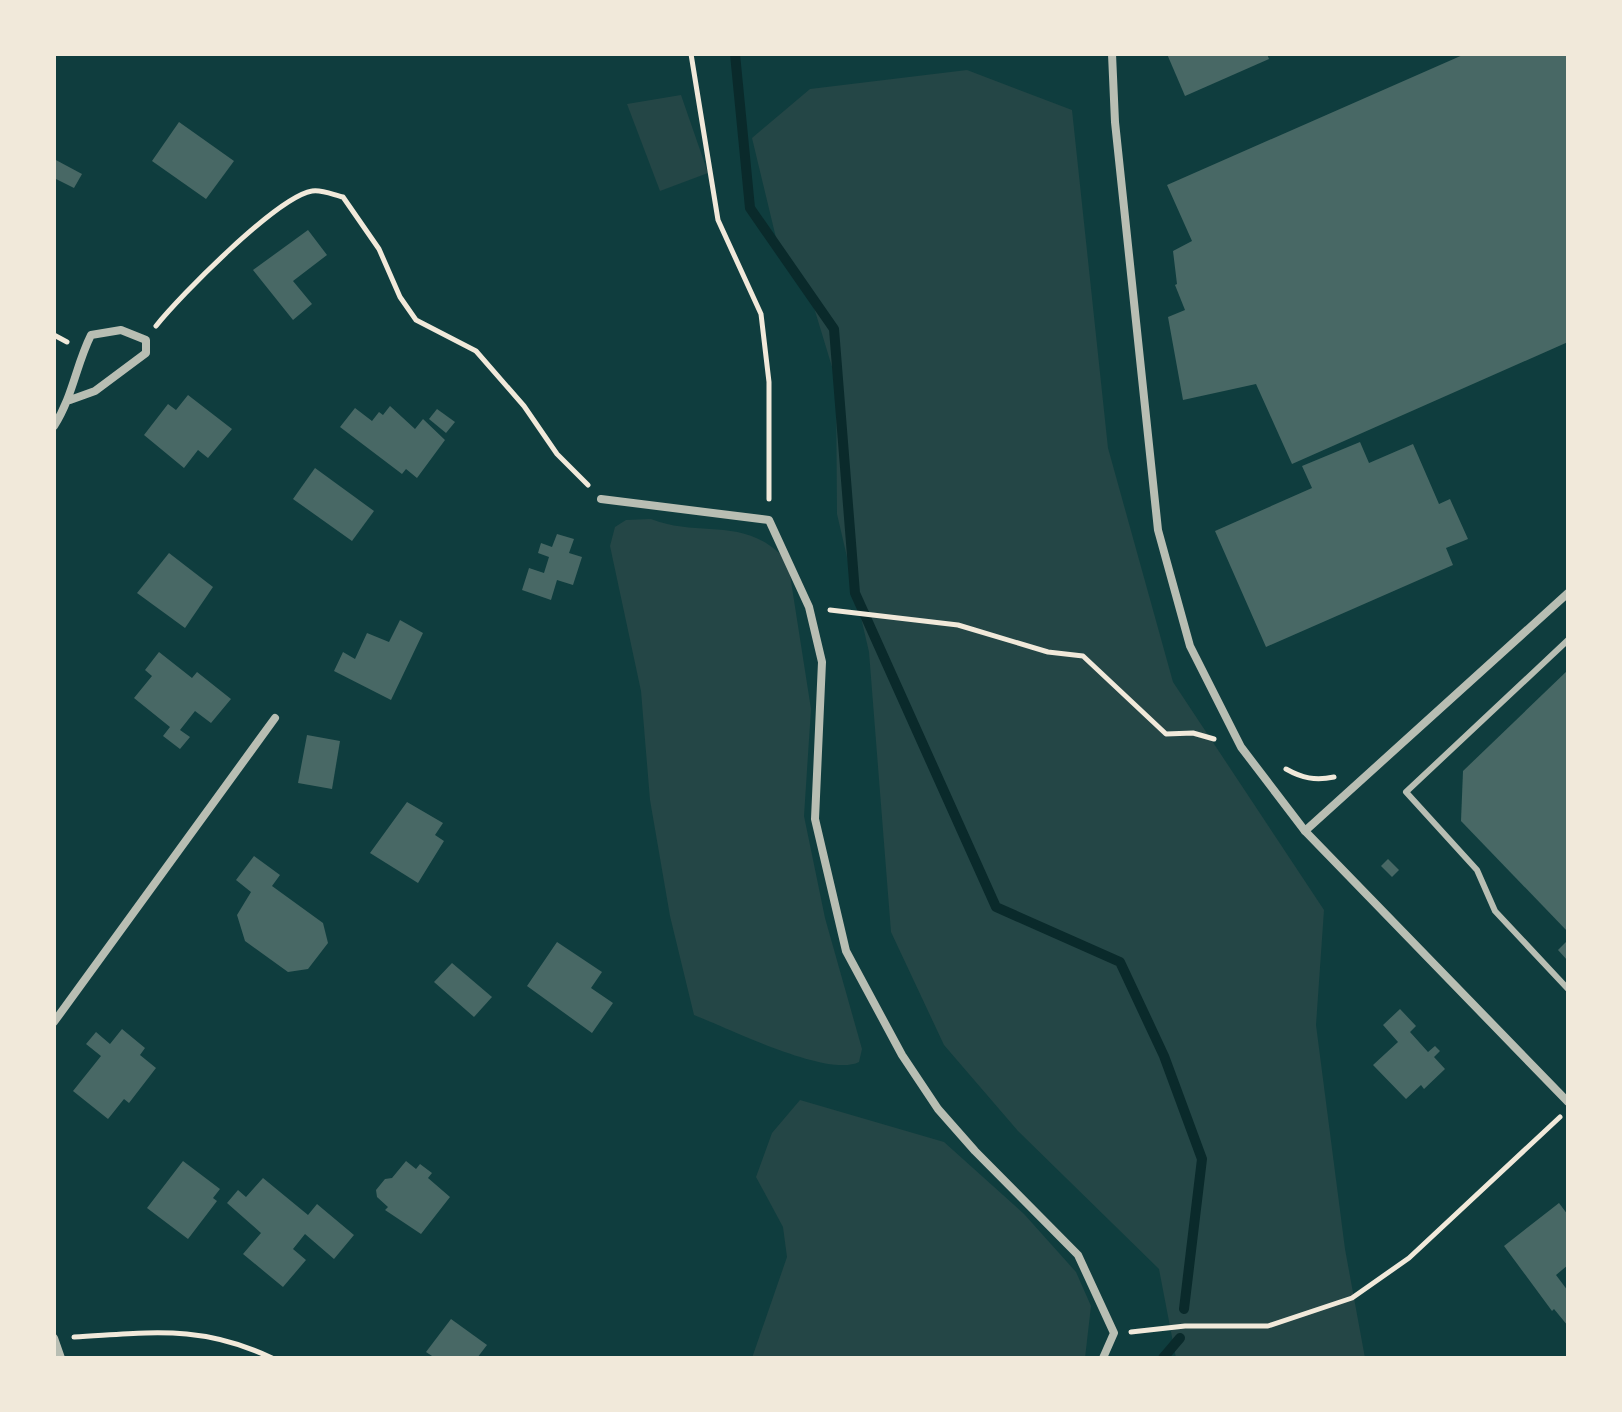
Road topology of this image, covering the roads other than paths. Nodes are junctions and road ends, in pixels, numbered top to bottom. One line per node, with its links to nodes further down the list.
1 (1112, 54): 8 (street)
2 (70, 400): 2 (street); 3 (street)
3 (54, 426)
4 (601, 499): 14 (street)
5 (1568, 593): 8 (street)
6 (1568, 640): 9 (lane)
7 (275, 718): 10 (street)
8 (1305, 831): 11 (street)
9 (1568, 989)
10 (54, 1022)
11 (1568, 1102)
12 (54, 1338): 13 (street)
13 (61, 1358)
14 (1103, 1358)

